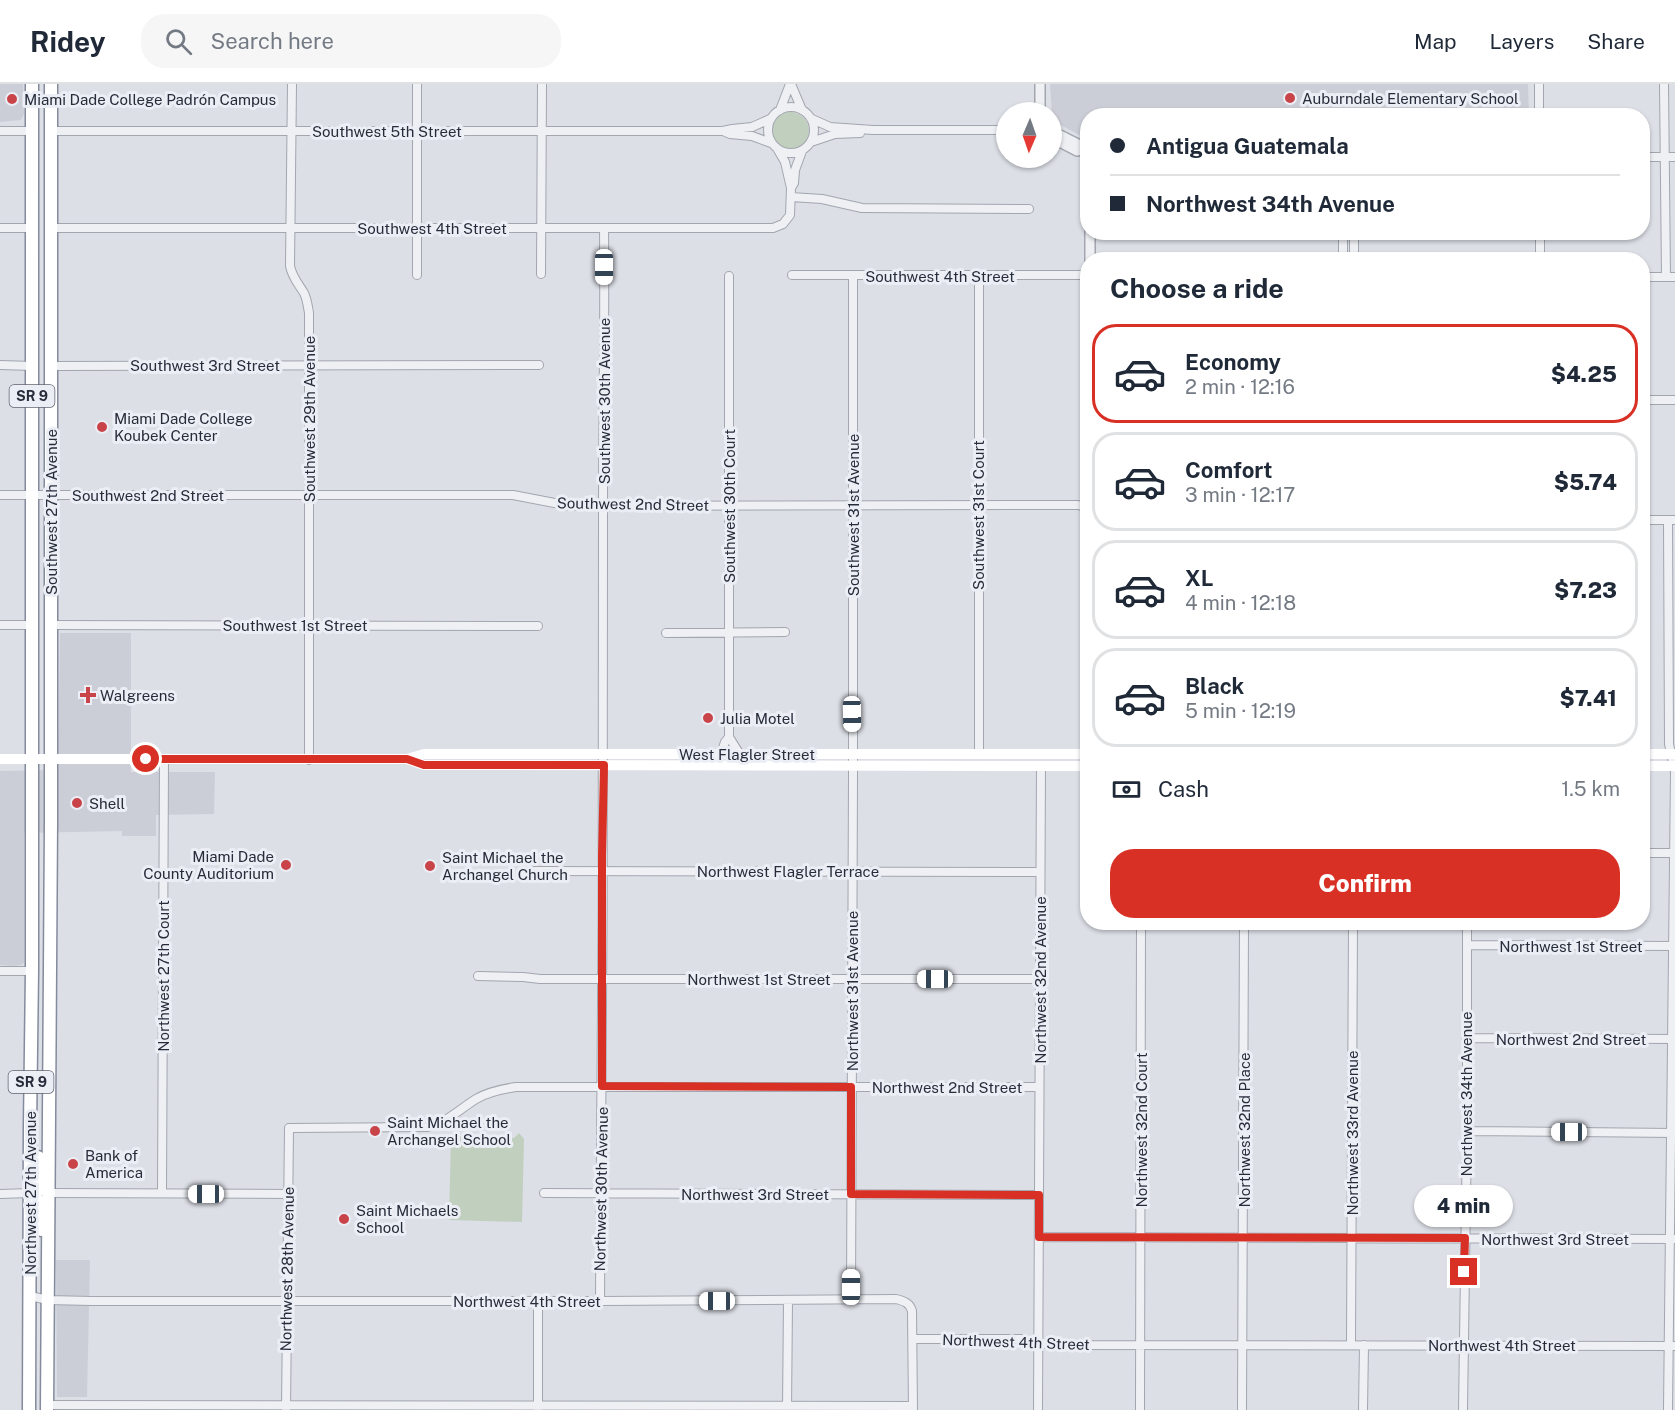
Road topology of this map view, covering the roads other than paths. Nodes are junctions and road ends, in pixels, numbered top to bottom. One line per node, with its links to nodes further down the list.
1 (32, 84): 19 (highway, Southwest 27th Avenue / SR 9)
2 (51, 84): 20 (highway, Southwest 27th Avenue / SR 9)
3 (292, 84): 24 (street, Southwest 29th Avenue)
4 (417, 84): 21 (street)
5 (542, 84): 22 (street)
6 (791, 84): 12 (street); 13 (street)
7 (1040, 84): 10 (street)
8 (1539, 84): 11 (street)
9 (1664, 84): 34 (street)
10 (1041, 102)
11 (1539, 108)
12 (780, 110): 13 (street); 14 (street)
13 (802, 110): 15 (street)
14 (770, 119): 23 (street, Southwest 5th Street); 29 (street)
15 (812, 119): 16 (street); 26 (street)
16 (873, 130): 17 (street); 26 (street)
17 (996, 130)
18 (0, 131): 19 (street)
19 (32, 131): 30 (highway); 40 (highway, Southwest 27th Avenue / SR 9)
20 (51, 131): 24 (street, Southwest 5th Street); 30 (highway, Southwest 27th Avenue / SR 9)
21 (417, 131): 22 (street, Southwest 5th Street); 24 (street, Southwest 5th Street); 43 (street)
22 (542, 131): 23 (street, Southwest 5th Street); 44 (street)
23 (723, 131): 29 (street, Southwest 5th Street)
24 (292, 132): 42 (street, Southwest 29th Avenue)
25 (1062, 135): 28 (street)
26 (811, 142): 31 (street)
27 (1062, 143): 32 (street)
28 (1080, 145)
29 (774, 146): 31 (street); 36 (street)
30 (51, 149): 41 (highway, Southwest 27th Avenue / SR 9)
31 (802, 151): 36 (street)
32 (1080, 152)
33 (1650, 157): 34 (street)
34 (1664, 157): 35 (street); 55 (street)
35 (1675, 157)
36 (791, 188): 37 (street)
37 (791, 197): 38 (street); 45 (street, Southwest 4th Street)
38 (1029, 209)
39 (0, 228): 40 (street)
40 (32, 228): 46 (highway); 57 (highway, Southwest 27th Avenue / SR 9)
41 (51, 228): 42 (street, Southwest 4th Street); 46 (highway, Southwest 27th Avenue / SR 9)
42 (291, 228): 43 (street, Southwest 4th Street); 59 (street, Southwest 29th Avenue)
43 (417, 228): 44 (street, Southwest 4th Street); 48 (street)
44 (542, 228): 45 (street, Southwest 4th Street); 47 (street)
45 (604, 228): 71 (street, Southwest 30th Avenue)
46 (51, 249): 62 (highway, Southwest 27th Avenue / SR 9)
47 (541, 274)
48 (417, 275)
49 (792, 275): 52 (street, Southwest 4th Street)
50 (1080, 275): 53 (street, Southwest 4th Street)
51 (729, 276): 73 (street, Southwest 30th Court)
52 (853, 276): 53 (street, Southwest 4th Street); 72 (street, Southwest 31st Avenue)
53 (979, 276): 70 (street, Southwest 31st Court)
54 (1650, 277): 55 (street)
55 (1666, 277): 56 (street)
56 (1675, 277)
57 (32, 343): 61 (highway, Southwest 27th Avenue / SR 9); 62 (highway)
58 (0, 365): 61 (street)
59 (309, 365): 60 (street, Southwest 3rd Street); 62 (street, Southwest 3rd Street); 69 (street, Southwest 29th Avenue)
60 (539, 365)
61 (32, 366): 63 (highway); 67 (highway, Southwest 27th Avenue / SR 9)
62 (51, 366): 63 (highway, Southwest 27th Avenue / SR 9)
63 (51, 388): 68 (highway, Southwest 27th Avenue / SR 9)
64 (1650, 400): 65 (street)
65 (1675, 400)
66 (0, 495): 67 (street, Southwest 2nd Street)
67 (32, 495): 68 (street, Southwest 2nd Street); 78 (highway, Southwest 27th Avenue / SR 9)
68 (51, 495): 69 (street, Southwest 2nd Street); 79 (highway, Southwest 27th Avenue / SR 9)
69 (309, 495): 71 (street, Southwest 2nd Street); 80 (street, Southwest 29th Avenue)
70 (978, 504): 72 (street, Southwest 2nd Street); 74 (street, Southwest 2nd Street); 91 (street, Southwest 31st Court)
71 (603, 505): 73 (street, Southwest 2nd Street); 86 (street, Southwest 30th Avenue)
72 (853, 505): 73 (street, Southwest 2nd Street); 90 (street, Southwest 31st Avenue)
73 (729, 506): 82 (street, Southwest 30th Court)
74 (1080, 506)
75 (1650, 520): 76 (street)
76 (1671, 520): 95 (street)
77 (0, 625): 78 (street)
78 (33, 625): 97 (highway, Southwest 27th Avenue / SR 9)
79 (51, 625): 80 (street, Southwest 1st Street); 98 (highway, Southwest 27th Avenue / SR 9)
80 (309, 625): 81 (street, Southwest 1st Street); 101 (street, Southwest 29th Avenue)
81 (538, 626)
82 (729, 632): 83 (street); 84 (street); 85 (street, Southwest 30th Court)
83 (785, 632)
84 (666, 633)
85 (729, 736): 87 (street); 89 (street, Southwest 30th Court)
86 (604, 753): 88 (main road, West Flagler Street); 89 (main road, West Flagler Street); 103 (street, Northwest 30th Avenue)
87 (739, 753): 89 (main road, West Flagler Street); 90 (main road, West Flagler Street)
88 (503, 754): 100 (main road, West Flagler Street); 102 (main road)
89 (721, 754)
90 (853, 754): 91 (main road, West Flagler Street); 104 (street, Northwest 31st Avenue)
91 (979, 754): 92 (main road, West Flagler Street)
92 (1032, 754): 93 (main road, West Flagler Street); 105 (main road)
93 (1080, 754)
94 (1650, 754): 95 (main road)
95 (1673, 754): 108 (street)
96 (0, 759): 97 (main road, West Flagler Street)
97 (32, 759): 98 (main road, West Flagler Street); 123 (highway, Northwest 27th Avenue / SR 9)
98 (51, 759): 99 (main road, West Flagler Street); 121 (highway, Northwest 27th Avenue / SR 9)
99 (164, 759): 101 (main road, West Flagler Street); 140 (street, Northwest 27th Court)
100 (407, 759): 101 (main road, West Flagler Street); 102 (main road, West Flagler Street)
101 (309, 760)
102 (482, 765): 103 (main road, West Flagler Street)
103 (604, 765): 104 (main road, West Flagler Street); 112 (street, Northwest 30th Avenue)
104 (853, 766): 105 (main road, West Flagler Street); 113 (street, Northwest 31st Avenue)
105 (1041, 766): 106 (main road, West Flagler Street); 114 (street, Northwest 32nd Avenue)
106 (1080, 766)
107 (1650, 766): 108 (main road)
108 (1674, 766): 110 (street)
109 (1650, 853): 110 (street)
110 (1675, 853): 120 (street)
111 (535, 871): 112 (street, Northwest Flagler Terrace)
112 (602, 871): 113 (street, Northwest Flagler Terrace); 125 (street, Northwest 30th Avenue)
113 (853, 871): 114 (street, Northwest Flagler Terrace); 126 (street, Northwest 31st Avenue)
114 (1040, 872): 127 (street, Northwest 32nd Avenue)
115 (1141, 930): 148 (street, Northwest 32nd Court)
116 (1244, 930): 149 (street, Northwest 32nd Place)
117 (1353, 930): 150 (street, Northwest 33rd Avenue)
118 (1467, 930): 119 (street, Northwest 34th Avenue)
119 (1467, 945): 120 (street, Northwest 1st Street); 129 (street, Northwest 34th Avenue)
120 (1674, 946): 130 (street)
121 (51, 959): 123 (highway); 128 (highway, Northwest 27th Avenue / SR 9)
122 (0, 971): 123 (street)
123 (32, 971): 128 (highway); 134 (highway, Northwest 27th Avenue / SR 9)
124 (478, 976): 125 (street, Northwest 1st Street)
125 (603, 979): 126 (street, Northwest 1st Street); 131 (street, Northwest 30th Avenue)
126 (852, 979): 127 (street, Northwest 1st Street); 132 (street, Northwest 31st Avenue)
127 (1040, 979): 133 (street, Northwest 32nd Avenue)
128 (51, 989): 139 (highway, Northwest 27th Avenue / SR 9)
129 (1466, 1038): 130 (street, Northwest 2nd Street); 136 (street, Northwest 34th Avenue)
130 (1673, 1039): 137 (street)
131 (602, 1086): 132 (street, Northwest 2nd Street); 135 (street, Northwest 2nd Street); 144 (street, Northwest 30th Avenue)
132 (851, 1087): 133 (street, Northwest 2nd Street); 145 (street, Northwest 31st Avenue)
133 (1039, 1087): 146 (street, Northwest 32nd Avenue)
134 (30, 1120): 138 (highway, Northwest 27th Avenue / SR 9); 139 (highway)
135 (289, 1128): 143 (street, Northwest 28th Avenue)
136 (1467, 1131): 137 (street); 151 (street, Northwest 34th Avenue)
137 (1673, 1132): 152 (street)
138 (30, 1193): 142 (street); 153 (highway); 154 (highway, Northwest 27th Avenue / SR 9)
139 (49, 1193): 140 (street); 153 (highway, Northwest 27th Avenue / SR 9)
140 (162, 1193): 143 (street)
141 (544, 1193): 144 (street, Northwest 3rd Street)
142 (0, 1194)
143 (288, 1194): 156 (street, Northwest 28th Avenue)
144 (601, 1194): 145 (street, Northwest 3rd Street); 159 (street, Northwest 30th Avenue)
145 (851, 1194): 146 (street, Northwest 3rd Street); 157 (street, Northwest 31st Avenue)
146 (1039, 1195): 147 (street, Northwest 32nd Avenue)
147 (1039, 1237): 148 (street, Northwest 3rd Street); 162 (street)
148 (1141, 1238): 149 (street, Northwest 3rd Street); 164 (street, Northwest 32nd Court)
149 (1243, 1238): 150 (street, Northwest 3rd Street); 165 (street, Northwest 32nd Place)
150 (1351, 1238): 151 (street, Northwest 3rd Street); 163 (street, Northwest 33rd Avenue)
151 (1465, 1238): 152 (street, Northwest 3rd Street); 167 (street, Northwest 34th Avenue)
152 (1672, 1239): 168 (street)
153 (48, 1260): 155 (highway, Northwest 27th Avenue / SR 9)
154 (30, 1296): 155 (street, Northwest 4th Street); 174 (highway, Northwest 27th Avenue / SR 9)
155 (48, 1300): 156 (street, Northwest 4th Street); 169 (highway, Northwest 27th Avenue / SR 9)
156 (287, 1300): 158 (street, Northwest 4th Street); 170 (street, Northwest 28th Avenue)
157 (850, 1300): 160 (street, Northwest 4th Street); 161 (street, Northwest 4th Street)
158 (538, 1301): 159 (street, Northwest 4th Street); 171 (street)
159 (600, 1301): 160 (street, Northwest 4th Street)
160 (788, 1301): 172 (street)
161 (913, 1339): 162 (street, Northwest 4th Street); 173 (street)
162 (1038, 1342): 164 (street, Northwest 4th Street); 175 (street)
163 (1351, 1344): 165 (street, Northwest 4th Street); 166 (street, Northwest 4th Street)
164 (1140, 1345): 165 (street, Northwest 4th Street); 176 (street, Northwest 32nd Court)
165 (1242, 1345): 177 (street, Northwest 32nd Place)
166 (1364, 1345): 167 (street, Northwest 4th Street); 178 (street)
167 (1464, 1345): 168 (street, Northwest 4th Street); 179 (street, Northwest 34th Avenue)
168 (1672, 1346): 180 (street)
169 (47, 1408): 170 (street)
170 (286, 1408): 171 (street)
171 (538, 1408): 172 (street)
172 (787, 1408): 173 (street)
173 (913, 1408)
174 (29, 1410)
175 (1038, 1410)
176 (1140, 1410)
177 (1242, 1410)
178 (1364, 1410)
179 (1463, 1410)
180 (1668, 1410)

